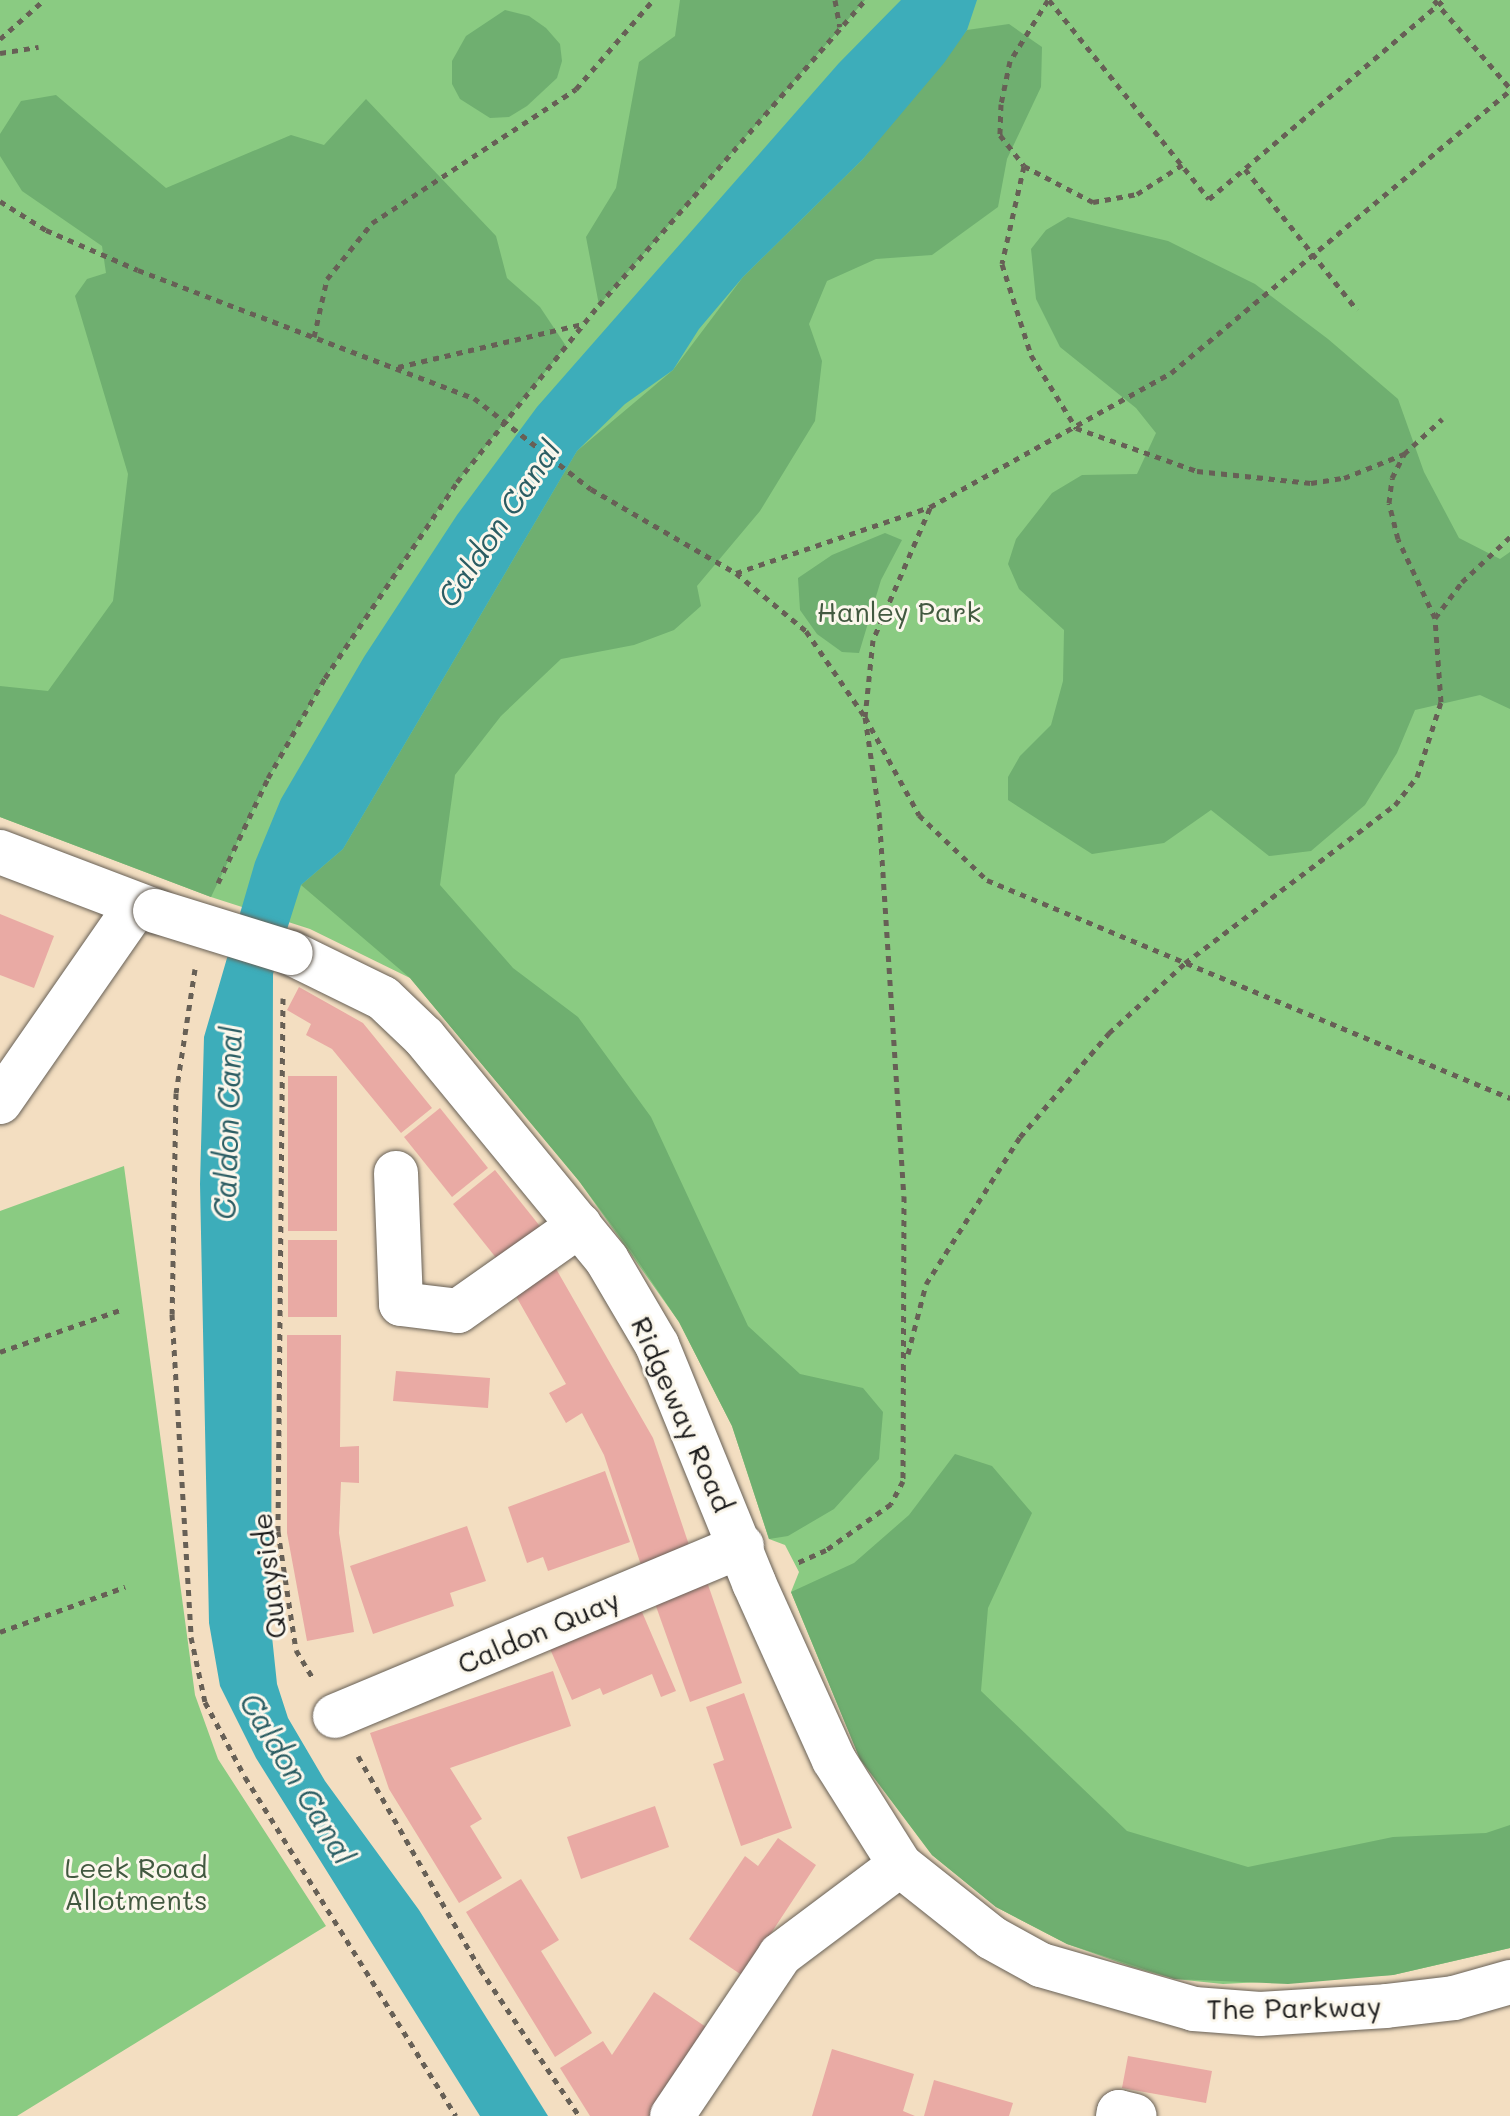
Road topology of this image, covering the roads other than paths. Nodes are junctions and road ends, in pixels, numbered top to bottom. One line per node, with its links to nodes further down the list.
1 (0, 852): 2 (street, Ridgeway Road)
2 (146, 908): 3 (street); 5 (street, Ridgeway Road, bridge)
3 (0, 1102)
4 (396, 1173): 5 (street)
5 (580, 1225): 6 (street, Ridgeway Road)
6 (748, 1565): 7 (street, Caldon Quay); 8 (street, Ridgeway Road)
7 (335, 1716)
8 (900, 1865): 9 (street, Ridgeway Road); 11 (street)
9 (992, 1938): 10 (street, The Parkway)
10 (1510, 1982)
11 (672, 2116)
12 (1118, 2116): 13 (street)
13 (1135, 2116)

